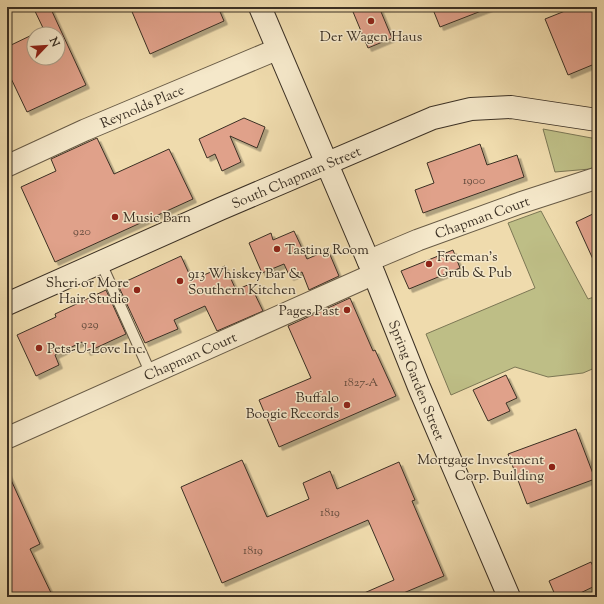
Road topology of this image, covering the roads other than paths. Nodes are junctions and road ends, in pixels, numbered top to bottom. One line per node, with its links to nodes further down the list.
1 (260, 7): 2 (street, Spring Garden Street)
2 (278, 49): 4 (street, Spring Garden Street); 5 (street, Reynolds Place)
3 (597, 120): 4 (street, South Chapman Street)
4 (326, 164): 7 (street, South Chapman Street); 8 (street, Spring Garden Street)
5 (7, 166)
6 (597, 178): 8 (street, Chapman Court)
7 (100, 263): 9 (street, South Chapman Street); 10 (lane)
8 (371, 268): 10 (street, Chapman Court); 12 (street, Spring Garden Street)
9 (7, 304)
10 (152, 374): 11 (street, Chapman Court)
11 (7, 438)
12 (510, 597)

